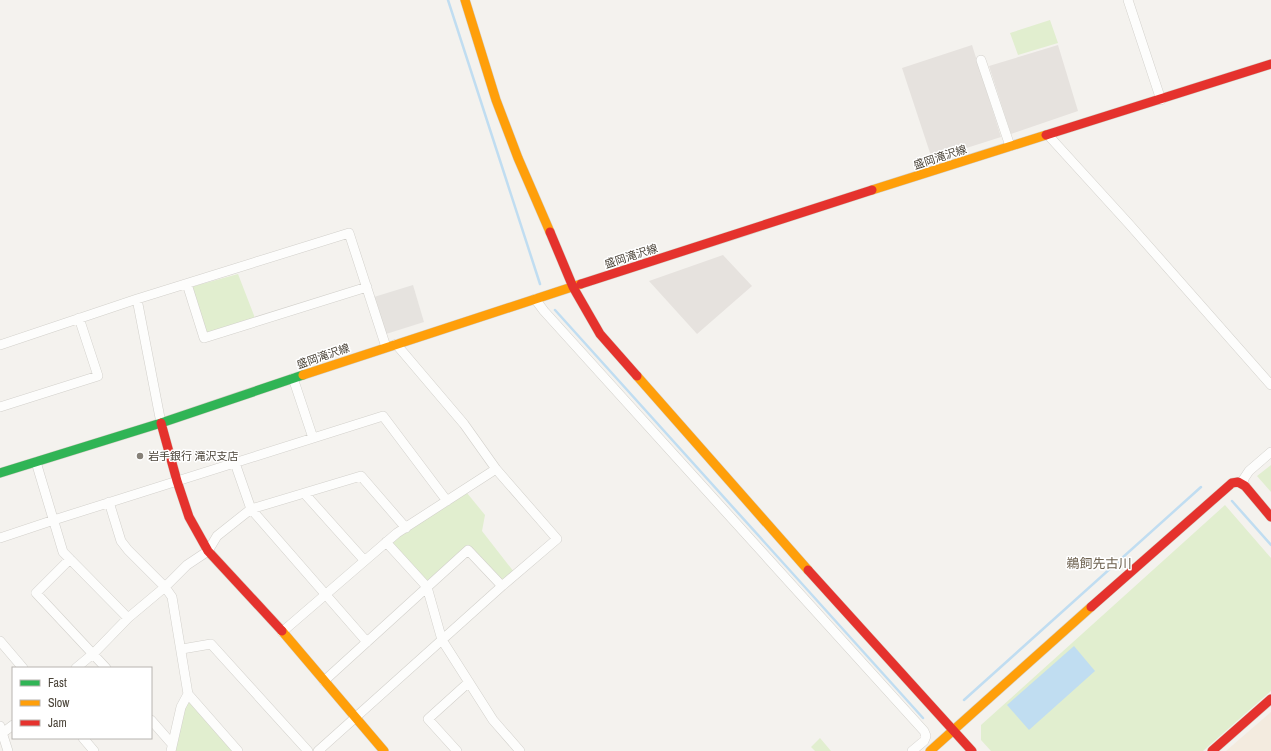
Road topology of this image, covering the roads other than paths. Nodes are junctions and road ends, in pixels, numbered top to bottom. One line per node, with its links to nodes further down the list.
1 (465, 0): 10 (street)
2 (1128, 0): 5 (street)
3 (981, 60): 7 (street)
4 (1271, 64): 5 (street, 盛岡滝沢線)
5 (1161, 100): 6 (street, 盛岡滝沢線)
6 (1048, 135): 7 (street, 盛岡滝沢線); 18 (street)
7 (1010, 146): 10 (street, 盛岡滝沢線)
8 (187, 284): 9 (street); 9 (street); 12 (street)
9 (367, 287): 16 (street)
10 (573, 287): 11 (street, 盛岡滝沢線); 62 (street)
11 (535, 299): 14 (street, 盛岡滝沢線); 74 (street)
12 (137, 300): 13 (street); 20 (street)
13 (79, 318): 15 (street); 19 (street)
14 (396, 344): 16 (street, 盛岡滝沢線); 25 (street)
15 (0, 345)
16 (386, 347): 17 (street, 盛岡滝沢線)
17 (293, 378): 20 (street, 盛岡滝沢線); 21 (street)
18 (1271, 385)
19 (0, 407)
20 (161, 423): 23 (street, 盛岡滝沢線); 27 (street)
21 (313, 438): 24 (street); 30 (street)
22 (1271, 452): 28 (street)
23 (36, 462): 26 (street, 盛岡滝沢線); 34 (street)
24 (236, 463): 27 (street); 32 (street)
25 (496, 469): 30 (street); 41 (street)
26 (0, 473)
27 (177, 481): 31 (street); 38 (street)
28 (1244, 486): 33 (street); 62 (street)
29 (304, 493): 32 (street); 35 (street); 40 (street)
30 (447, 501): 35 (street)
31 (109, 502): 34 (street); 42 (street)
32 (251, 509): 38 (street); 44 (street)
33 (1271, 517)
34 (52, 520): 36 (street); 39 (street)
35 (406, 528): 37 (street)
36 (0, 538)
37 (386, 542): 40 (street); 43 (street)
38 (208, 551): 42 (street); 46 (street)
39 (70, 559): 45 (street); 51 (street)
40 (364, 560): 44 (street)
41 (502, 586): 43 (street); 47 (street)
42 (165, 587): 45 (street); 50 (street)
43 (427, 587): 47 (street); 49 (street)
44 (326, 593): 46 (street); 49 (street)
45 (128, 618): 51 (street)
46 (282, 632): 55 (street)
47 (442, 640): 56 (street); 59 (street)
48 (0, 641): 52 (street)
49 (367, 642): 55 (street)
50 (182, 649): 57 (street); 69 (street)
51 (94, 653): 53 (street); 54 (street)
52 (22, 667)
53 (77, 667)
54 (105, 667)
55 (324, 681): 59 (street)
56 (469, 682): 72 (street); 73 (street)
57 (188, 694): 65 (street); 68 (street)
58 (1271, 698): 77 (street)
59 (356, 718): 70 (street); 71 (street)
60 (152, 721): 65 (street)
61 (12, 726): 63 (street)
62 (954, 730): 75 (street); 76 (street)
63 (1, 732): 67 (street)
64 (84, 739): 66 (street)
65 (171, 747)
66 (92, 750)
67 (8, 751)
68 (238, 751)
69 (308, 751)
70 (318, 751)
71 (384, 751)
72 (457, 751)
73 (520, 751)
74 (912, 751)
75 (930, 751)
76 (972, 751)
77 (1212, 751)

